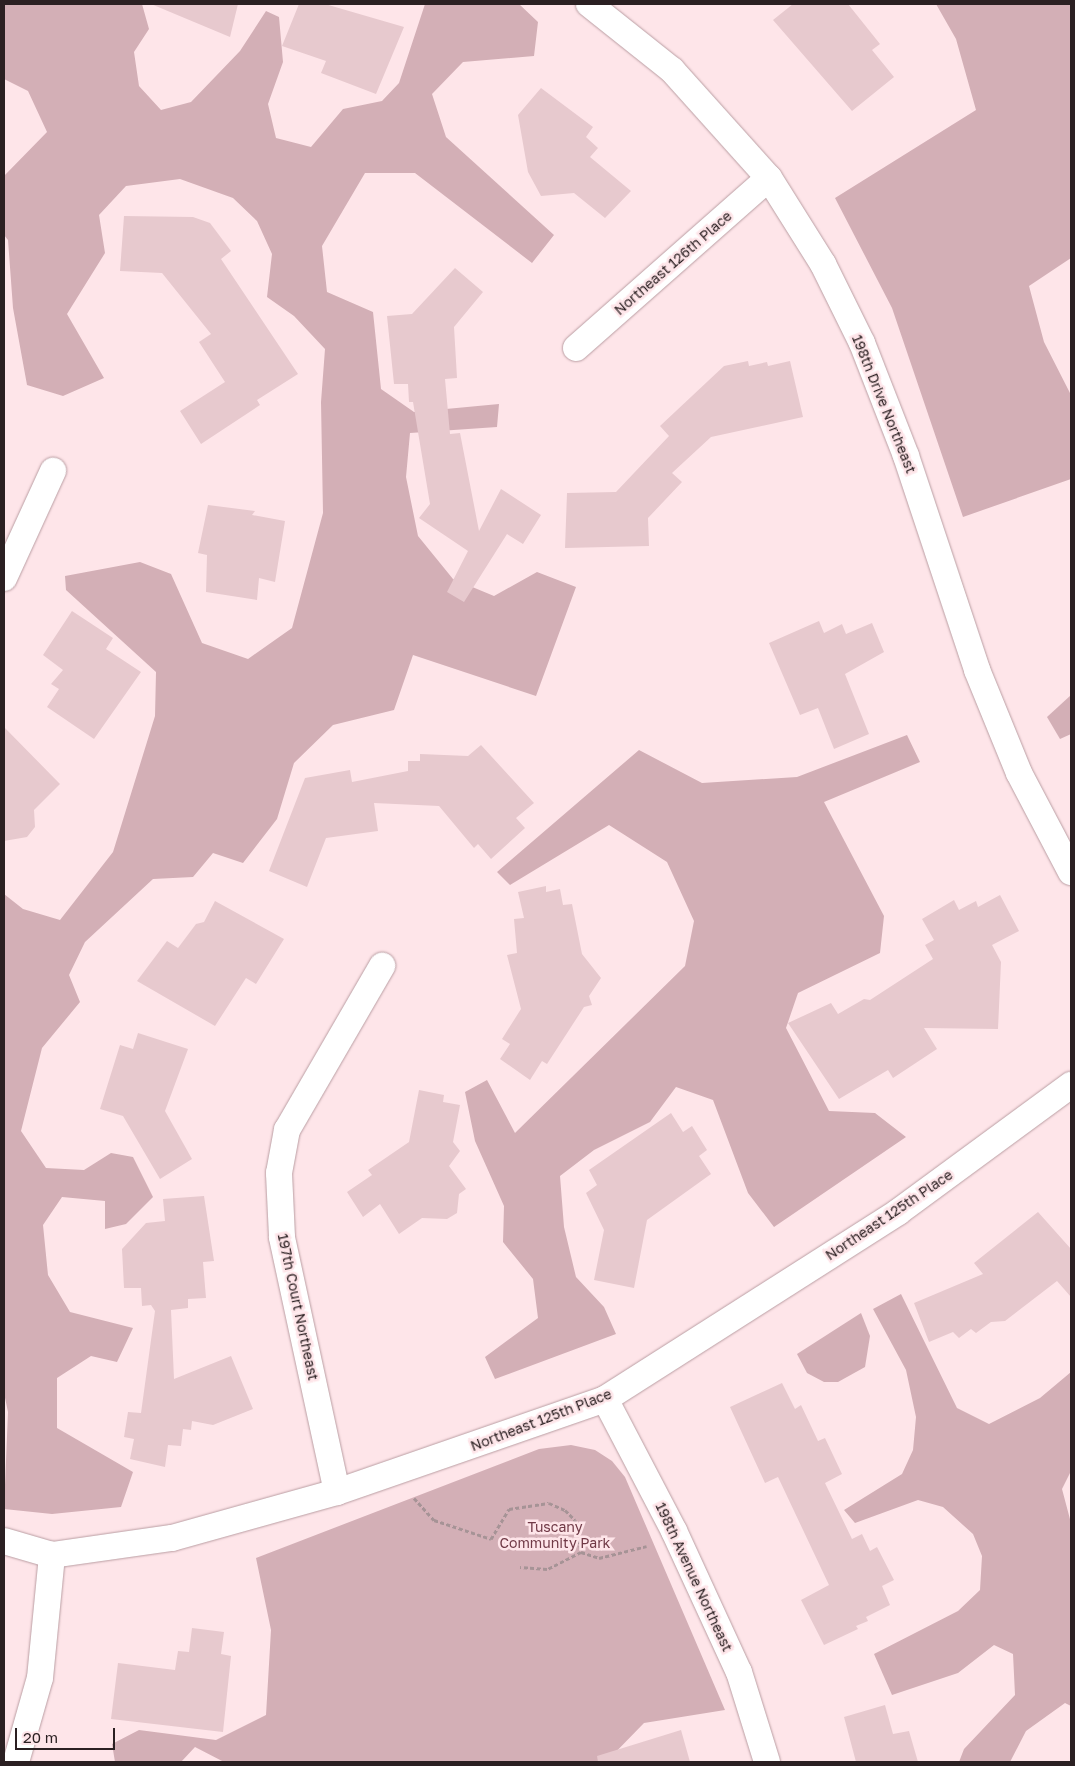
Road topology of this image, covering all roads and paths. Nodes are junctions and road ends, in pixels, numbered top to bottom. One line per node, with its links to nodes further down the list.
1 (589, 4): 2 (street, 198th Drive Northeast)
2 (769, 178): 3 (street, Northeast 126th Place); 6 (street, 198th Drive Northeast)
3 (576, 348)
4 (53, 470): 5 (street)
5 (4, 578)
6 (1071, 872)
7 (382, 966): 11 (street, 197th Court Northeast)
8 (1071, 1085): 9 (street, Northeast 125th Place)
9 (605, 1399): 10 (street, Northeast 125th Place); 12 (street, 198th Avenue Northeast)
10 (404, 1471): 11 (street, Northeast 125th Place); 14 (path)
11 (338, 1492): 15 (street, Northeast 125th Place)
12 (674, 1531): 14 (path); 18 (street, 198th Avenue Northeast)
13 (4, 1540): 15 (street)
14 (581, 1552): 16 (path)
15 (52, 1555): 17 (street)
16 (520, 1567)
17 (16, 1762)
18 (766, 1762)

